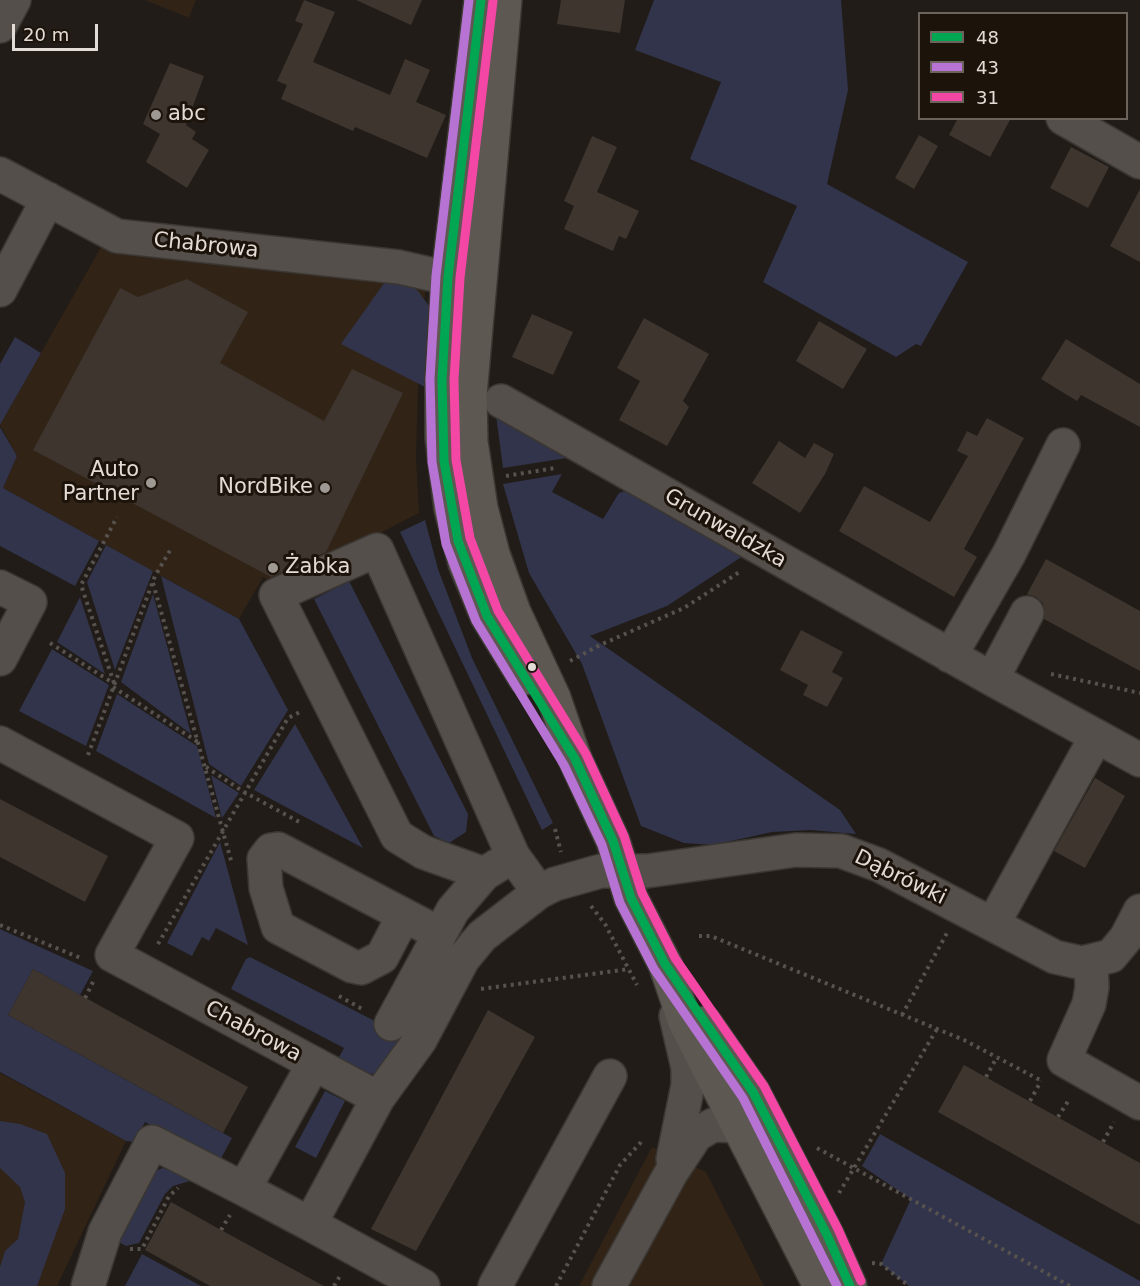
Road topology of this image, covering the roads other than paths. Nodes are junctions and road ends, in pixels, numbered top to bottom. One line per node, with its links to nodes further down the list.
1 (14, 0): 4 (street)
2 (481, 0): 9 (main road)
3 (505, 0): 9 (main road)
4 (0, 26)
5 (1067, 120): 6 (street)
6 (1140, 162)
7 (0, 174): 8 (street, Chabrowa)
8 (48, 200): 9 (street, Chabrowa); 10 (street)
9 (463, 281): 22 (main road)
10 (0, 290)
11 (501, 401): 15 (street, Grunwaldzka)
12 (1063, 445): 15 (street)
13 (0, 587): 16 (street)
14 (1027, 613): 17 (street)
15 (950, 656): 17 (street, Grunwaldzka)
16 (0, 659)
17 (992, 680): 18 (street, Grunwaldzka)
18 (1096, 737): 20 (street, Grunwaldzka); 27 (street)
19 (0, 743): 32 (street, Chabrowa)
20 (1140, 760)
21 (513, 856): 23 (street); 23 (street); 24 (street)
22 (623, 871): 24 (street); 27 (street, Dąbrówki); 30 (main road)
23 (484, 874): 28 (street)
24 (539, 892): 34 (street)
25 (1140, 912): 29 (street)
26 (404, 915): 28 (street)
27 (993, 924): 29 (street, Dąbrówki)
28 (440, 934): 31 (street)
29 (1091, 963): 35 (street)
30 (665, 964): 36 (street); 37 (main road); 38 (main road)
31 (391, 1024)
32 (313, 1065): 34 (street, Chabrowa); 40 (street)
33 (610, 1076): 45 (street)
34 (378, 1098): 41 (street)
35 (1127, 1112)
36 (683, 1113): 37 (street); 39 (street)
37 (732, 1114): 38 (street); 39 (street); 47 (main road)
38 (797, 1151): 42 (main road)
39 (671, 1173): 46 (street)
40 (234, 1198): 41 (street); 43 (street)
41 (310, 1224): 44 (street)
42 (857, 1274)
43 (88, 1286)
44 (423, 1286)
45 (495, 1286)
46 (609, 1286)
47 (820, 1286)

